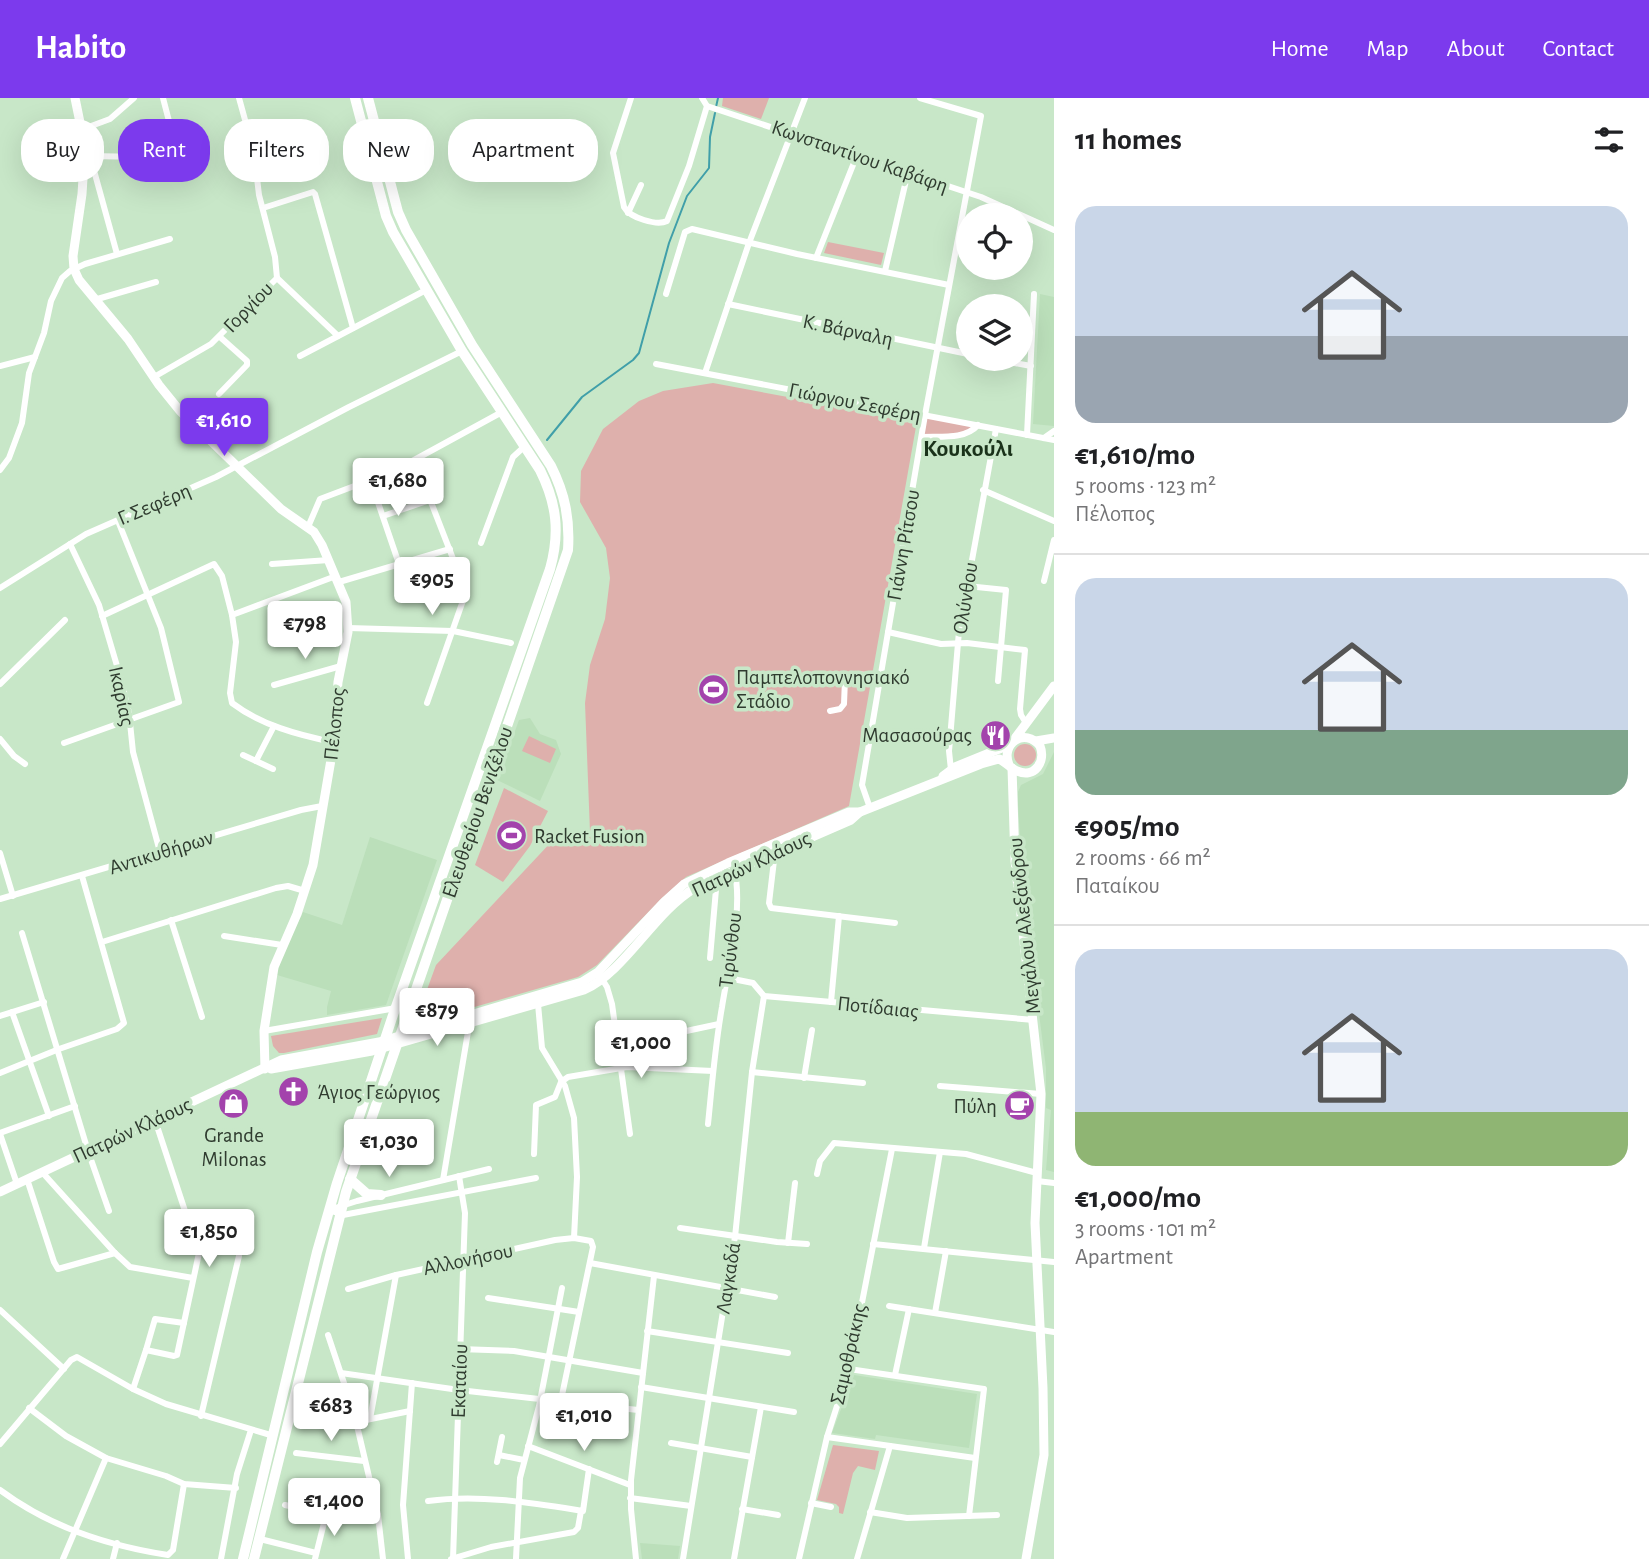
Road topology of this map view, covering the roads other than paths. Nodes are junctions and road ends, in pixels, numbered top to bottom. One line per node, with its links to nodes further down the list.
1 (75, 98): 11 (main road)
2 (134, 98): 14 (street)
3 (163, 98): 12 (street)
4 (239, 98): 13 (street)
5 (355, 98): 35 (main road, Ελευθερίου Βενιζέλου)
6 (368, 98): 159 (main road, Ελευθερίου Βενιζέλου)
7 (631, 98): 24 (street)
8 (805, 98): 15 (street)
9 (920, 98): 22 (street, Γιάννη Ρίτσου)
10 (706, 103): 15 (street, Κωνσταντίνου Καβάφη); 24 (street)
11 (80, 119)
12 (168, 119)
13 (245, 119)
14 (104, 121)
15 (793, 133): 16 (street, Κωνσταντίνου Καβάφη); 27 (street)
16 (857, 155): 17 (street, Κωνσταντίνου Καβάφη); 29 (street)
17 (908, 172): 22 (street, Κωνσταντίνου Καβάφη); 31 (street)
18 (84, 182): 30 (main road)
19 (95, 182): 28 (street)
20 (258, 182): 23 (street, Γοργίου)
21 (640, 185): 24 (street)
22 (966, 192): 25 (street, Κωνσταντίνου Καβάφη); 34 (street, Γιάννη Ρίτσου)
23 (262, 208): 32 (street, Γοργίου); 41 (street)
24 (628, 213)
25 (1054, 230)
26 (170, 239): 28 (street)
27 (749, 243): 29 (street); 37 (street); 39 (street)
28 (117, 254): 30 (street)
29 (816, 258): 31 (street)
30 (75, 269): 38 (main road, Πέλοπος); 48 (street)
31 (885, 271): 34 (street)
32 (277, 278): 42 (street); 43 (street, Γοργίου)
33 (156, 282): 38 (street)
34 (949, 285): 44 (street, Γιάννη Ρίτσου)
35 (426, 290): 41 (street); 45 (main road, Ελευθερίου Βενιζέλου)
36 (1034, 293): 40 (street)
37 (666, 294)
38 (94, 300): 53 (main road, Πέλοπος)
39 (728, 304): 44 (street, Κ. Βάρναλη); 52 (street)
40 (1033, 317)
41 (354, 328): 42 (street)
42 (338, 336): 47 (street)
43 (220, 337): 53 (street, Γοργίου); 54 (street)
44 (938, 348): 46 (street, Κ. Βάρναλη); 56 (street, Γιάννη Ρίτσου)
45 (462, 351): 55 (main road, Ελευθερίου Βενιζέλου); 66 (street, Γ. Σεφέρη)
46 (956, 352)
47 (300, 356)
48 (35, 358): 50 (street); 67 (street)
49 (656, 364): 52 (street, Γιώργου Σεφέρη)
50 (0, 366)
51 (1031, 371): 60 (street)
52 (705, 373): 56 (street, Γιώργου Σεφέρη)
53 (154, 377): 66 (main road, Πέλοπος)
54 (219, 394)
55 (502, 412): 64 (main road, Ελευθερίου Βενιζέλου); 65 (street)
56 (925, 415): 57 (street, Γιώργου Σεφέρη); 61 (street, Γιάννη Ρίτσου)
57 (978, 425): 58 (street, Γιώργου Σεφέρη); 61 (street)
58 (996, 429): 60 (street, Γιώργου Σεφέρη); 69 (street, Ολύνθου)
59 (1054, 432): 62 (street)
60 (1027, 435): 62 (street, Γιώργου Σεφέρη)
61 (922, 437): 92 (street, Γιάννη Ρίτσου)
62 (1044, 438): 63 (street, Γιώργου Σεφέρη)
63 (1054, 440)
64 (525, 446): 76 (street); 150 (main road, Ελευθερίου Βενιζέλου)
65 (415, 461): 68 (street); 70 (street)
66 (237, 466): 72 (street, Γ. Σεφέρη); 74 (main road, Πέλοπος)
67 (0, 470)
68 (371, 482): 71 (street); 74 (street)
69 (984, 490): 73 (street); 84 (street, Ολύνθου)
70 (430, 500): 71 (street); 78 (street)
71 (383, 516): 81 (street)
72 (118, 521): 77 (street, Γ. Σεφέρη); 86 (street)
73 (1054, 521)
74 (308, 527): 79 (main road, Πέλοπος)
75 (1054, 540): 83 (street)
76 (481, 543)
77 (70, 544): 85 (street, Γ. Σεφέρη); 88 (street, Ικαρίας)
78 (450, 550): 81 (street); 91 (street)
79 (329, 560): 80 (street); 82 (main road, Πέλοπος)
80 (272, 564)
81 (399, 564): 82 (street)
82 (338, 579): 87 (street); 90 (main road, Πέλοπος)
83 (1044, 581)
84 (967, 586): 94 (street, Ολύνθου); 95 (street)
85 (0, 588)
86 (149, 594): 87 (street); 88 (street); 105 (street)
87 (232, 615): 107 (street)
88 (102, 616): 105 (street, Ικαρίας)
89 (65, 620): 99 (street)
90 (348, 628): 91 (street); 96 (main road, Πέλοπος)
91 (453, 631): 93 (street); 103 (street)
92 (888, 632): 94 (street); 97 (street, Γιάννη Ρίτσου)
93 (511, 643)
94 (958, 643): 95 (street); 120 (street, Ολύνθου)
95 (1001, 646): 98 (street); 106 (street)
96 (341, 666): 100 (street); 111 (main road, Πέλοπος)
97 (880, 678): 104 (street); 125 (street, Γιάννη Ρίτσου)
98 (998, 681)
99 (0, 684)
100 (274, 685)
101 (1054, 686): 102 (main road)
102 (1042, 702): 106 (main road); 109 (main road)
103 (427, 703)
104 (830, 710)
105 (130, 719): 112 (street); 127 (street, Ικαρίας)
106 (1026, 723): 113 (main road)
107 (274, 726): 111 (street); 116 (street)
108 (0, 739): 117 (street)
109 (1034, 739): 110 (main road); 113 (main road); 115 (main road)
110 (1054, 741): 115 (main road)
111 (333, 742): 124 (main road, Πέλοπος)
112 (64, 743)
113 (1011, 743): 118 (main road); 120 (main road)
114 (243, 755): 116 (street)
115 (1043, 756): 121 (main road)
116 (256, 761): 119 (street)
117 (25, 764)
118 (1011, 766): 121 (main road); 122 (main road); 123 (main road, Μεγάλου Αλεξάνδρου)
119 (273, 769)
120 (951, 769): 122 (main road)
121 (1031, 772): 123 (main road)
122 (942, 777): 125 (main road, Πατρών Κλάους)
123 (1012, 798): 155 (main road, Μεγάλου Αλεξάνδρου)
124 (322, 806): 127 (street, Αντικυθήρων); 133 (main road, Πέλοπος)
125 (870, 807): 126 (main road, Πατρών Κλάους)
126 (860, 812): 128 (main road, Πατρών Κλάους); 130 (main road, Πατρών Κλάους)
127 (160, 852): 131 (street, Αντικυθήρων)
128 (775, 852): 130 (main road, Πατρών Κλάους); 136 (street)
129 (0, 853): 134 (street)
130 (731, 866): 132 (main road, Πατρών Κλάους); 144 (street, Τιρύνθου); 154 (main road, Πατρών Κλάους)
131 (82, 876): 134 (street, Αντικυθήρων); 141 (street)
132 (717, 878): 143 (street); 145 (main road, Πατρών Κλάους)
133 (305, 891): 137 (street); 142 (main road, Πέλοπος)
134 (13, 896): 135 (street, Αντικυθήρων)
135 (0, 900)
136 (839, 916): 138 (street); 148 (street)
137 (171, 920): 141 (street); 153 (street)
138 (895, 923)
139 (22, 933): 147 (street)
140 (224, 936): 142 (street)
141 (102, 942): 161 (street)
142 (282, 946): 158 (main road, Πέλοπος)
143 (710, 958)
144 (728, 978): 146 (street, Ποτίδαιας); 156 (street, Τιρύνθου)
145 (602, 979): 149 (main road, Πατρών Κλάους); 163 (street)
146 (764, 996): 148 (street, Ποτίδαιας); 167 (street, Λαγκαδά)
147 (44, 1002): 151 (street); 161 (street)
148 (831, 1002): 155 (street, Ποτίδαιας)
149 (538, 1004): 154 (main road, Πατρών Κλάους); 170 (street)
150 (396, 1008): 158 (street); 160 (main road, Ελευθερίου Βενιζέλου)
151 (12, 1013): 152 (street); 162 (street)
152 (0, 1016)
153 (202, 1017)
154 (470, 1019): 159 (main road, Πατρών Κλάους); 191 (street)
155 (1034, 1020): 173 (main road, Μεγάλου Αλεξάνδρου)
156 (719, 1024): 164 (street); 166 (street, Τιρύνθου)
157 (812, 1030): 169 (street)
158 (264, 1031): 165 (main road, Πέλοπος)
159 (398, 1040): 160 (main road, Πατρών Κλάους); 190 (main road, Ελευθερίου Βενιζέλου)
160 (384, 1044): 165 (main road, Πατρών Κλάους); 198 (main road, Ελευθερίου Βενιζέλου)
161 (58, 1049): 162 (street); 174 (street)
162 (29, 1061): 168 (street); 175 (street)
163 (622, 1067): 164 (street); 170 (street); 179 (street)
164 (660, 1067): 166 (street)
165 (265, 1069): 176 (main road, Πατρών Κλάους)
166 (713, 1070): 177 (street, Τιρύνθου)
167 (752, 1072): 169 (street); 201 (street, Λαγκαδά)
168 (0, 1073)
169 (804, 1078): 171 (street)
170 (562, 1080): 183 (street); 202 (street)
171 (863, 1083)
172 (940, 1086): 173 (street)
173 (1041, 1094): 188 (main road, Μεγάλου Αλεξάνδρου)
174 (75, 1106): 175 (street); 181 (street)
175 (49, 1116): 178 (street)
176 (155, 1120): 181 (main road, Πατρών Κλάους); 216 (street)
177 (708, 1124)
178 (0, 1133): 192 (street)
179 (630, 1134)
180 (892, 1149): 182 (street); 186 (street); 205 (street, Σαμοθράκης)
181 (88, 1151): 185 (main road, Πατρών Κλάους); 199 (street)
182 (940, 1152): 188 (street); 206 (street)
183 (534, 1154)
184 (489, 1169): 187 (street)
185 (42, 1172): 192 (main road, Πατρών Κλάους); 208 (street)
186 (817, 1174)
187 (460, 1176): 191 (street); 196 (street, Εκαταίου)
188 (1037, 1177): 194 (street); 210 (main road, Μεγάλου Αλεξάνδρου)
189 (536, 1178): 196 (street)
190 (350, 1179): 197 (main road); 198 (main road, Ελευθερίου Βενιζέλου)
191 (443, 1180): 197 (street)
192 (22, 1182): 195 (main road, Πατρών Κλάους); 208 (street)
193 (795, 1183): 203 (street)
194 (1054, 1183)
195 (0, 1192)
196 (463, 1192): 198 (street); 211 (street, Εκαταίου)
197 (381, 1195): 198 (street)
198 (337, 1210): 262 (main road, Ελευθερίου Βενιζέλου); 298 (main road, Ελευθερίου Βενιζέλου)
199 (109, 1211)
200 (680, 1228): 201 (street)
201 (735, 1237): 203 (street); 219 (street, Λαγκαδά)
202 (574, 1238): 211 (street, Αλλονήσου); 213 (street, Αλλονήσου)
203 (788, 1243): 204 (street)
204 (807, 1244)
205 (873, 1244): 206 (street); 240 (street, Σαμοθράκης)
206 (924, 1248): 207 (street)
207 (946, 1251): 210 (street); 227 (street)
208 (115, 1253): 216 (street)
209 (239, 1256): 258 (street)
210 (1036, 1260): 212 (street); 229 (main road, Μεγάλου Αλεξάνδρου)
211 (463, 1261): 214 (street, Αλλονήσου); 234 (street, Εκαταίου)
212 (1054, 1262)
213 (590, 1263): 215 (street); 226 (street)
214 (396, 1275): 218 (street, Αλλονήσου); 244 (street)
215 (654, 1276): 219 (street); 230 (street)
216 (193, 1278): 228 (street)
217 (562, 1288): 223 (street)
218 (348, 1289)
219 (727, 1289): 220 (street); 233 (street, Λαγκαδά)
220 (775, 1297)
221 (488, 1298): 223 (street)
222 (889, 1306): 224 (street)
223 (558, 1308): 226 (street); 237 (street)
224 (909, 1309): 227 (street); 243 (street)
225 (0, 1310): 239 (street)
226 (579, 1312): 238 (street)
227 (935, 1313): 229 (street)
228 (184, 1323): 235 (street); 235 (street)
229 (1040, 1329): 231 (street); 317 (main road, Μεγάλου Αλεξάνδρου)
230 (647, 1331): 233 (street); 242 (street)
231 (1054, 1332)
232 (328, 1335): 241 (street)
233 (718, 1342): 236 (street); 250 (street, Λαγκαδά)
234 (459, 1349): 237 (street); 248 (street, Εκαταίου)
235 (146, 1350): 247 (street)
236 (788, 1353)
237 (548, 1356): 238 (street); 249 (street)
238 (569, 1360): 242 (street); 251 (street)
239 (64, 1369): 247 (street); 253 (street)
240 (849, 1369): 243 (street); 264 (street, Σαμοθράκης)
241 (341, 1373): 244 (street); 260 (street)
242 (643, 1373): 246 (street)
243 (895, 1375): 273 (street)
244 (378, 1378): 245 (street); 259 (street)
245 (412, 1383): 248 (street); 255 (street)
246 (641, 1387): 250 (street); 254 (street)
247 (133, 1389): 258 (street)
248 (459, 1390): 249 (street); 281 (street, Εκαταίου)
249 (541, 1398): 251 (street); 267 (street)
250 (709, 1398): 252 (street); 269 (street, Λαγκαδά)
251 (561, 1400): 254 (street)
252 (761, 1407): 256 (street); 271 (street)
253 (29, 1408): 266 (street); 272 (street)
254 (638, 1410): 278 (street)
255 (410, 1411): 259 (street); 309 (street)
256 (794, 1412)
257 (306, 1415): 260 (street)
258 (201, 1416): 261 (street)
259 (370, 1419): 260 (street)
260 (356, 1422): 275 (street)
261 (251, 1430): 262 (street); 279 (street)
262 (274, 1436): 306 (main road, Ελευθερίου Βενιζέλου)
263 (502, 1437): 274 (street)
264 (827, 1437): 268 (street); 285 (street, Σαμοθράκης)
265 (671, 1443): 269 (street)
266 (0, 1444)
267 (527, 1446): 274 (street); 276 (street)
268 (890, 1446): 273 (street); 292 (street)
269 (700, 1448): 271 (street); 287 (street, Λαγκαδά)
270 (296, 1453): 275 (street)
271 (752, 1457): 289 (street)
272 (106, 1458): 277 (street); 297 (street)
273 (975, 1458): 296 (street)
274 (524, 1460): 284 (street)
275 (364, 1461): 293 (street)
276 (589, 1469): 278 (street); 290 (street)
277 (184, 1484): 279 (street); 301 (street)
278 (631, 1485): 282 (street)
279 (236, 1488): 305 (street)
280 (0, 1490): 297 (street)
281 (455, 1497): 283 (street); 284 (street); 310 (street, Εκαταίου)
282 (631, 1497): 287 (street); 312 (street)
283 (428, 1502)
284 (518, 1502): 290 (street); 299 (street)
285 (811, 1503): 288 (street); 315 (street, Σαμοθράκης)
286 (285, 1505): 291 (street)
287 (691, 1506): 313 (street, Λαγκαδά)
288 (831, 1507)
289 (742, 1509): 294 (street); 314 (street)
290 (583, 1510): 299 (street)
291 (327, 1511): 293 (street); 302 (street)
292 (870, 1512): 296 (street); 316 (street)
293 (378, 1514): 308 (street)
294 (778, 1515)
295 (997, 1515): 296 (street)
296 (969, 1517)
297 (75, 1532): 300 (street); 303 (street)
298 (260, 1539): 302 (street); 307 (main road, Ελευθερίου Βενιζέλου)
299 (516, 1542): 310 (street); 311 (street)
300 (117, 1543): 301 (street); 304 (street)
301 (155, 1556)
302 (315, 1556)
303 (63, 1559)
304 (113, 1559)
305 (221, 1559)
306 (243, 1559)
307 (254, 1559)
308 (383, 1559)
309 (408, 1559)
310 (452, 1559)
311 (516, 1559)
312 (636, 1559)
313 (683, 1559)
314 (734, 1559)
315 (799, 1559)
316 (857, 1559)
317 (1026, 1559)

